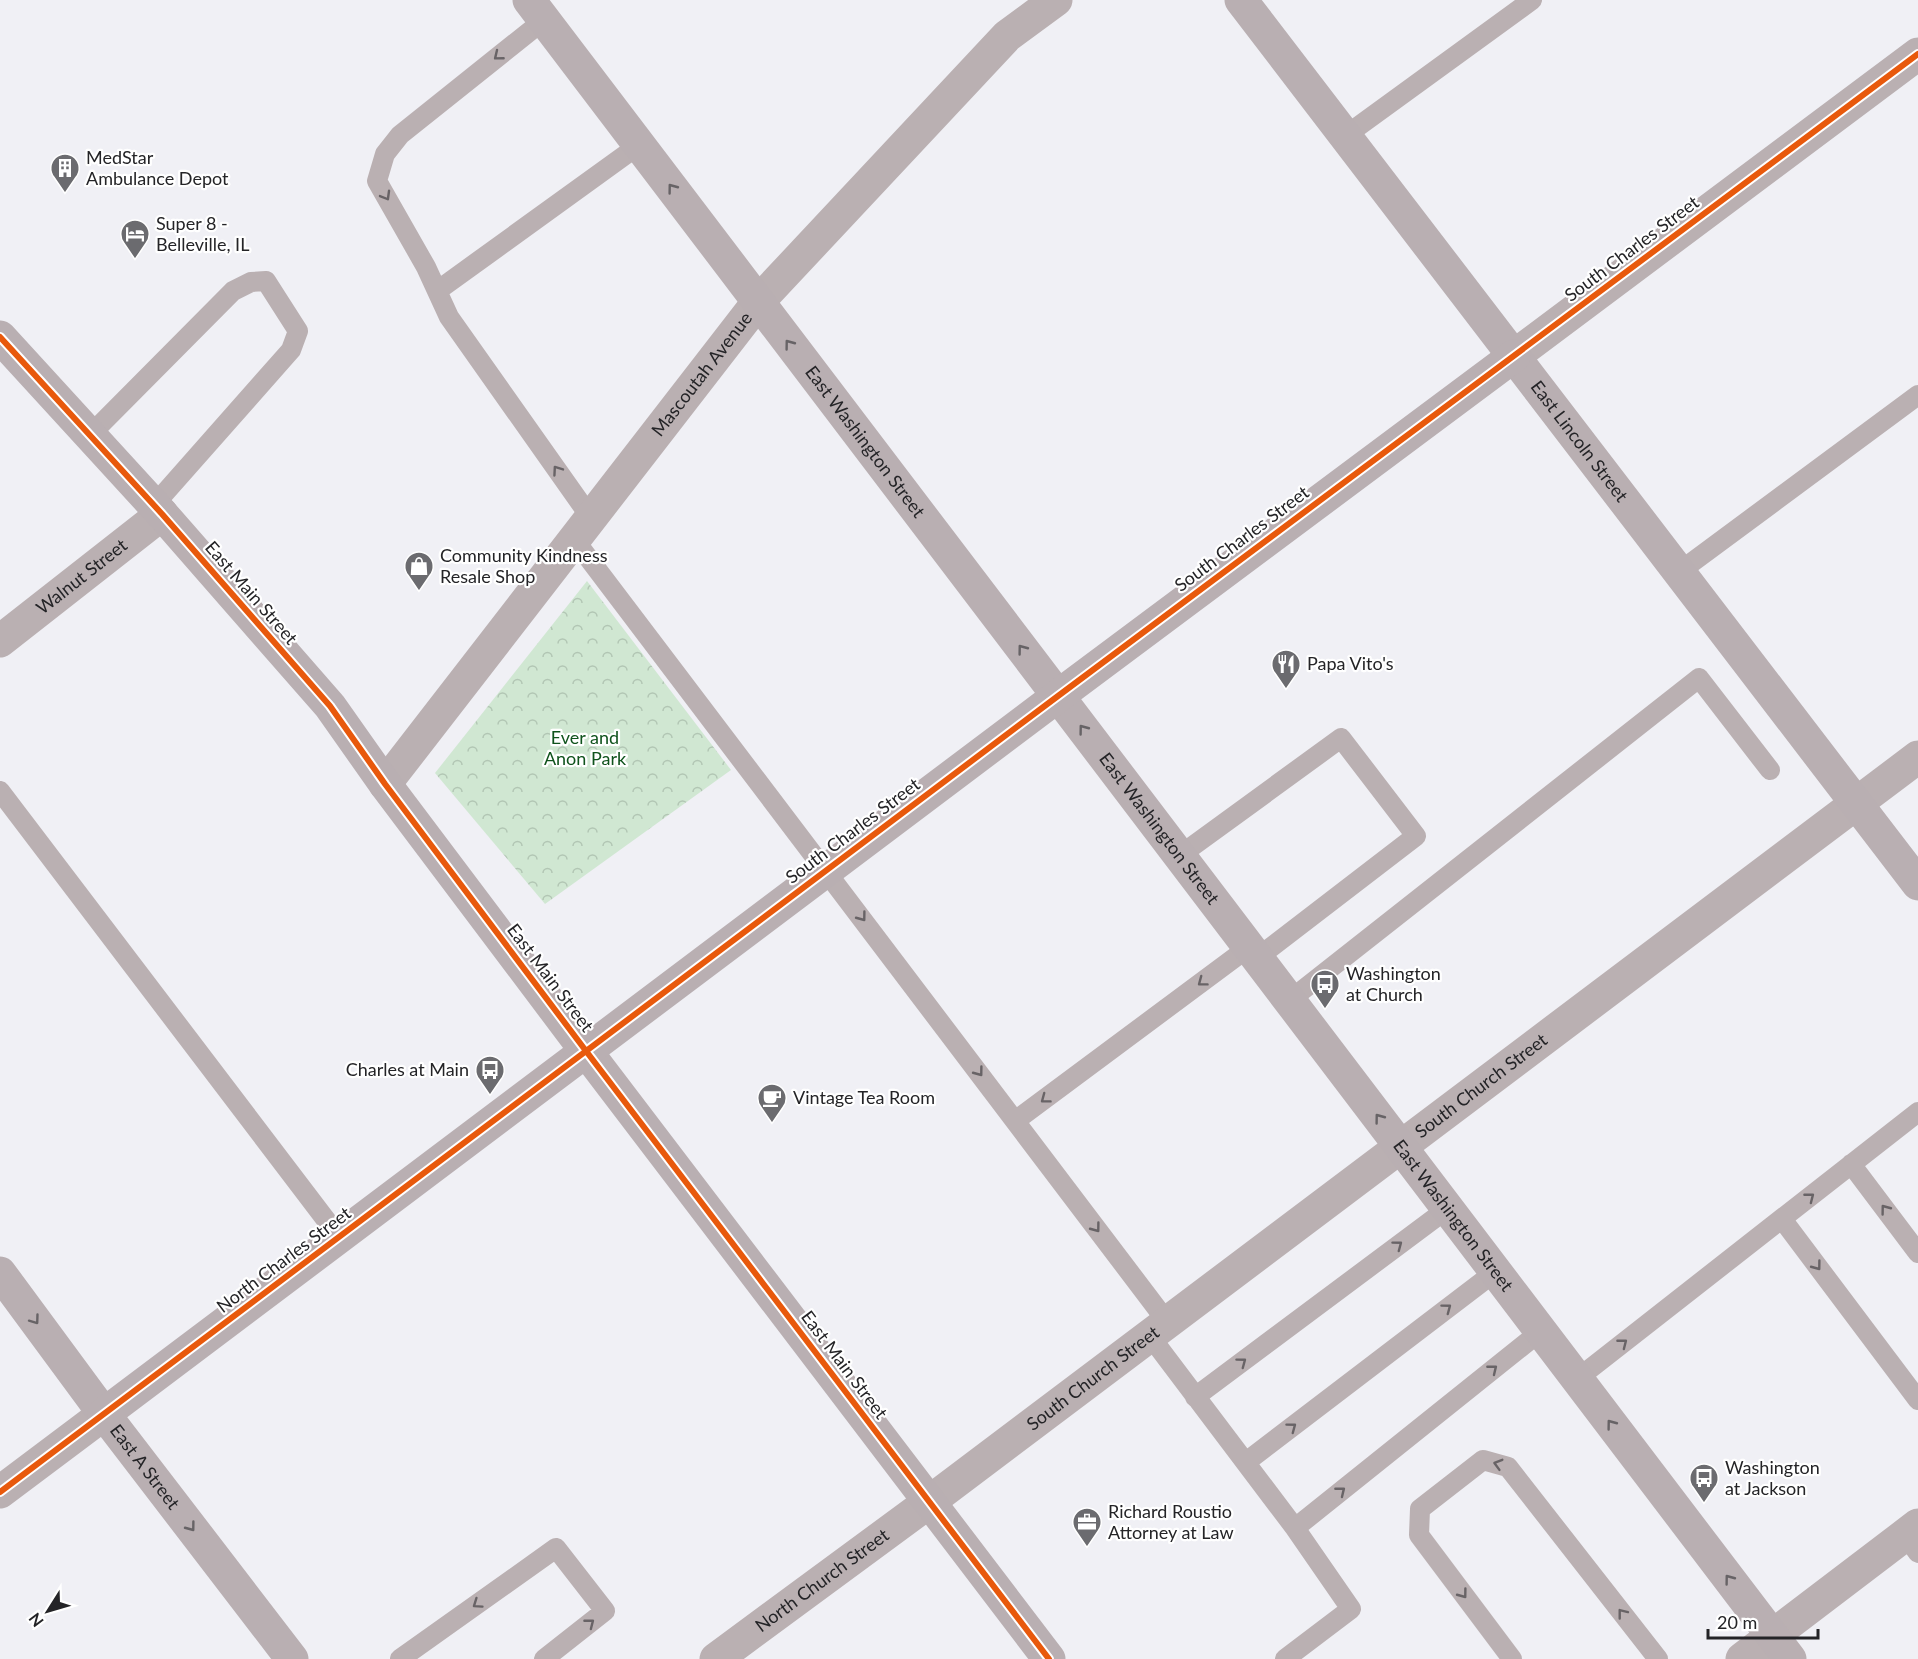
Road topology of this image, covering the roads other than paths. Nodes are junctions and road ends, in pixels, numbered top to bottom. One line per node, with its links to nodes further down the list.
1 (1056, 0): 9 (street, Mascoutah Avenue)
2 (1241, 0): 6 (street, East Lincoln Street)
3 (1532, 0): 6 (lane)
4 (536, 10): 7 (street, East Washington Street); 8 (lane, one-way to 8)
5 (1918, 54): 11 (street, South Charles Street)
6 (1345, 136): 11 (street, East Lincoln Street)
7 (639, 145): 8 (lane); 9 (street, East Washington Street, one-way to 7)
8 (437, 291): 15 (lane, one-way to 8)
9 (758, 302): 15 (street, Mascoutah Avenue); 18 (street, East Washington Street, one-way to 9)
10 (0, 337): 13 (street, East Main Street)
11 (1514, 356): 16 (street, East Lincoln Street); 18 (street, South Charles Street)
12 (1918, 395): 16 (lane)
13 (90, 435): 14 (street, East Main Street); 14 (lane)
14 (158, 510): 17 (street, Walnut Street); 21 (street, East Main Street)
15 (583, 529): 21 (street, Mascoutah Avenue); 25 (lane)
16 (1679, 572): 23 (street, East Lincoln Street)
17 (0, 641)
18 (1058, 696): 24 (street, East Washington Street, one-way to 18); 25 (street, South Charles Street)
19 (1918, 757): 23 (street, South Church Street)
20 (1770, 770): 28 (lane)
21 (385, 784): 29 (street, East Main Street)
22 (0, 791): 36 (lane)
23 (1855, 805): 26 (street, East Lincoln Street); 32 (street, South Church Street)
24 (1179, 856): 27 (street, East Washington Street); 27 (lane)
25 (826, 870): 29 (street, South Charles Street); 31 (lane, one-way to 31)
26 (1918, 885)
27 (1253, 953): 28 (street, East Washington Street); 31 (lane, one-way to 31)
28 (1290, 1000): 32 (street, East Washington Street, one-way to 28)
29 (586, 1051): 36 (street, North Charles Street); 48 (street, East Main Street)
30 (1918, 1112): 33 (lane)
31 (1015, 1121): 40 (lane, one-way to 40)
32 (1401, 1147): 34 (street, East Washington Street); 40 (street, South Church Street)
33 (1851, 1164): 35 (lane, one-way to 33); 37 (lane, one-way to 33)
34 (1447, 1209): 38 (street, East Washington Street); 43 (lane, one-way to 34)
35 (1782, 1219): 42 (lane, one-way to 35); 44 (lane, one-way to 44)
36 (339, 1237): 45 (street, North Charles Street)
37 (1914, 1240)
38 (1495, 1272): 41 (street, East Washington Street); 46 (lane, one-way to 38)
39 (0, 1273): 45 (street, East A Street, one-way to 45)
40 (1159, 1329): 43 (lane); 48 (street, South Church Street)
41 (1541, 1331): 42 (street, East Washington Street); 49 (lane, one-way to 41)
42 (1577, 1379): 51 (street, East Washington Street, one-way to 42)
43 (1195, 1397): 46 (lane)
44 (1918, 1400)
45 (104, 1414): 47 (street, North Charles Street); 52 (street, East A Street, one-way to 52)
46 (1245, 1462): 49 (lane)
47 (0, 1492)
48 (929, 1502): 55 (street, North Church Street); 56 (street, East Main Street)
49 (1295, 1528): 57 (lane)
50 (1914, 1538): 51 (street)
51 (1781, 1647): 60 (street)
52 (292, 1659)
53 (400, 1659): 54 (lane, one-way to 53)
54 (544, 1659)
55 (716, 1659)
56 (1048, 1659)
57 (1285, 1659)
58 (1512, 1659): 59 (lane, one-way to 58)
59 (1658, 1659)
60 (1742, 1659)

